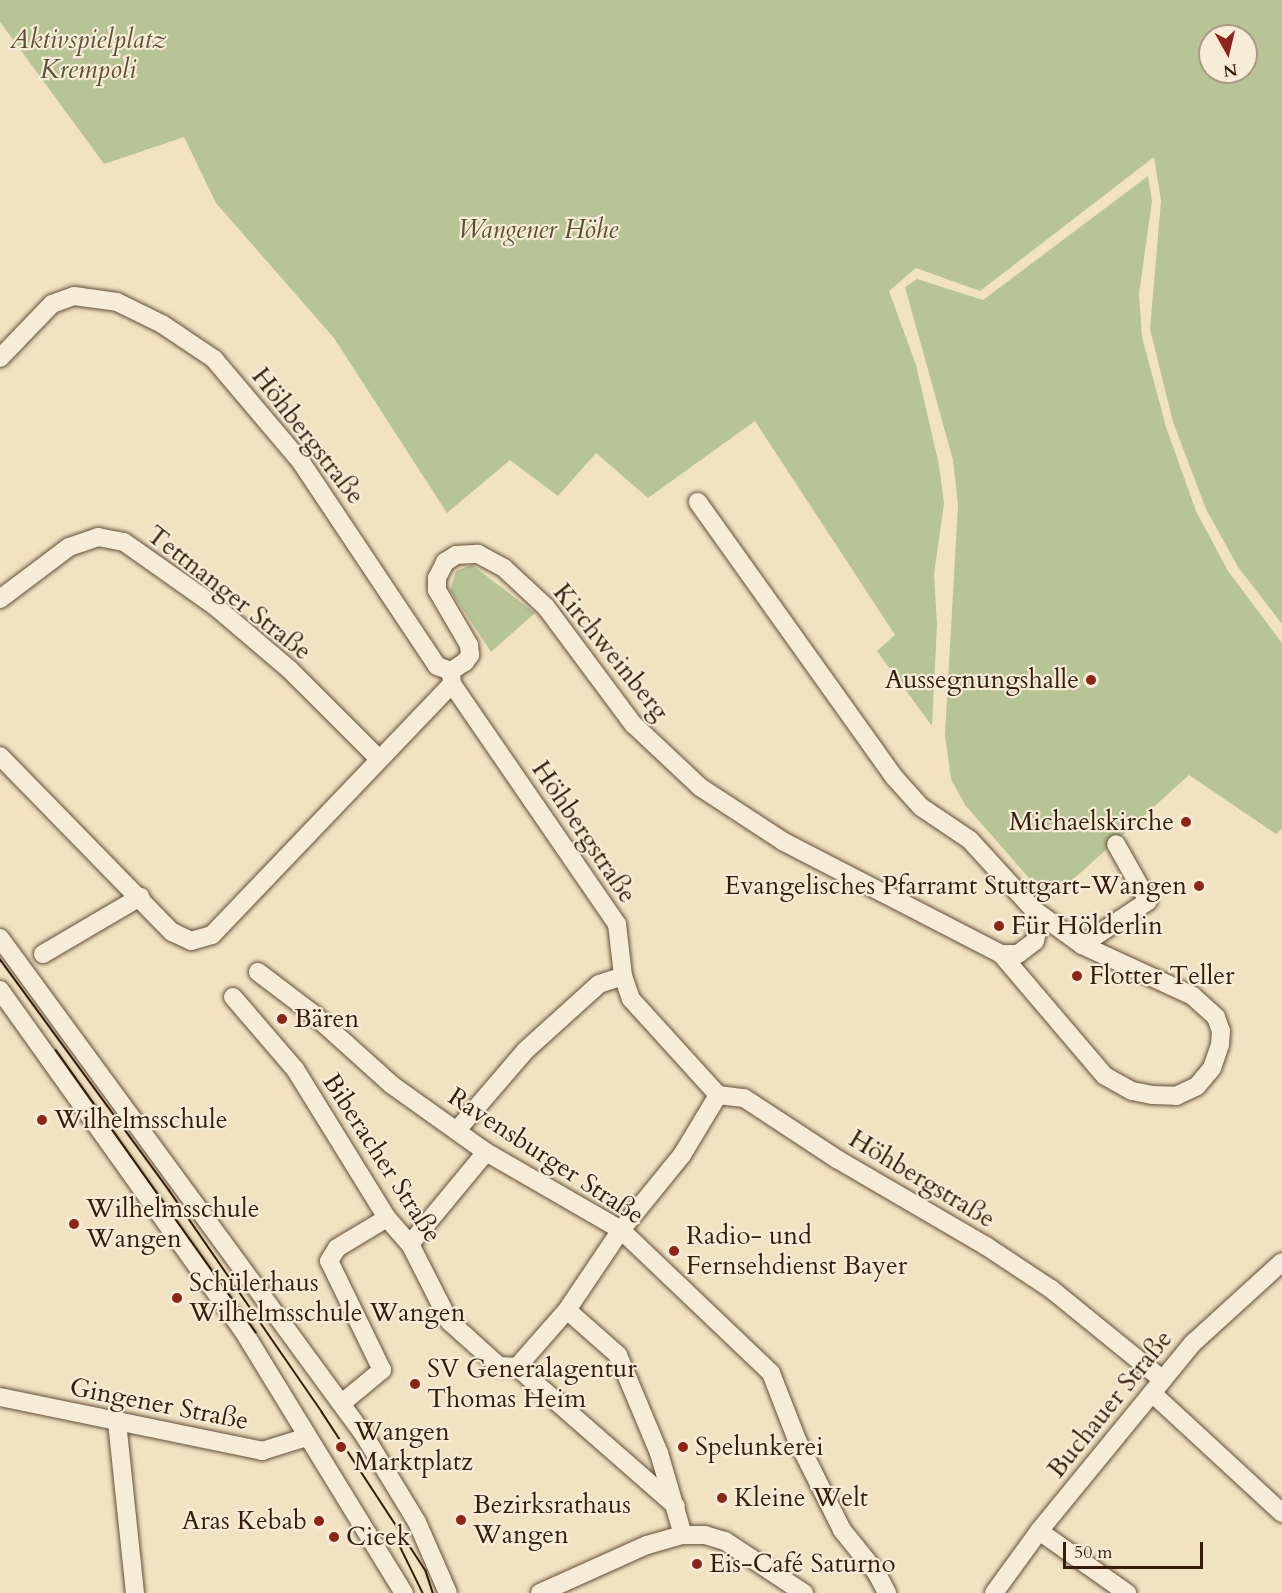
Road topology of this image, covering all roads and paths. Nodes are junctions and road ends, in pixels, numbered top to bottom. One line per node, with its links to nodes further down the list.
1 (0, 358): 4 (street, Höhbergstraße)
2 (698, 502): 9 (street, Kirchweinberg)
3 (0, 598): 6 (street, Tettnanger Straße)
4 (452, 677): 6 (street, Kirchweinberg); 13 (street, Kirchweinberg); 15 (street, Höhbergstraße)
5 (0, 756): 8 (street)
6 (379, 759): 8 (street, Kirchweinberg)
7 (1116, 844): 11 (street)
8 (140, 897): 12 (street)
9 (1033, 909): 11 (street, Kirchweinberg); 13 (street)
10 (0, 938): 29 (street)
11 (1082, 945): 13 (street, Kirchweinberg)
12 (43, 954)
13 (1001, 954)
14 (258, 972): 19 (street, Ravensburger Straße)
15 (623, 976): 18 (street, Höhbergstraße); 19 (street)
16 (0, 990): 31 (street)
17 (233, 997): 21 (street, Biberacher Straße)
18 (718, 1095): 22 (street); 27 (street, Höhbergstraße)
19 (458, 1130): 20 (street, Ravensburger Straße)
20 (486, 1152): 22 (street, Ravensburger Straße); 23 (street)
21 (387, 1218): 23 (street, Biberacher Straße); 29 (street)
22 (621, 1230): 25 (street); 43 (street, Ravensburger Straße)
23 (410, 1244): 26 (street, Biberacher Straße)
24 (1281, 1267): 27 (street, Buchauer Straße)
25 (567, 1310): 26 (street); 32 (street)
26 (517, 1367): 32 (street, Biberacher Straße)
27 (1157, 1386): 33 (street, Höhbergstraße); 34 (street, Buchauer Straße)
28 (0, 1397): 30 (street, Gingener Straße)
29 (342, 1403): 40 (street)
30 (117, 1422): 31 (street, Gingener Straße); 37 (street)
31 (307, 1437): 36 (street)
32 (675, 1506): 35 (street)
33 (1282, 1513)
34 (1039, 1531): 44 (street, Buchauer Straße); 45 (street)
35 (682, 1535): 41 (street); 42 (street)
36 (394, 1576): 38 (street); 39 (street)
37 (135, 1593)
38 (404, 1593)
39 (413, 1593)
40 (448, 1593)
41 (540, 1593)
42 (804, 1593)
43 (886, 1593)
44 (994, 1593)
45 (1127, 1593)

